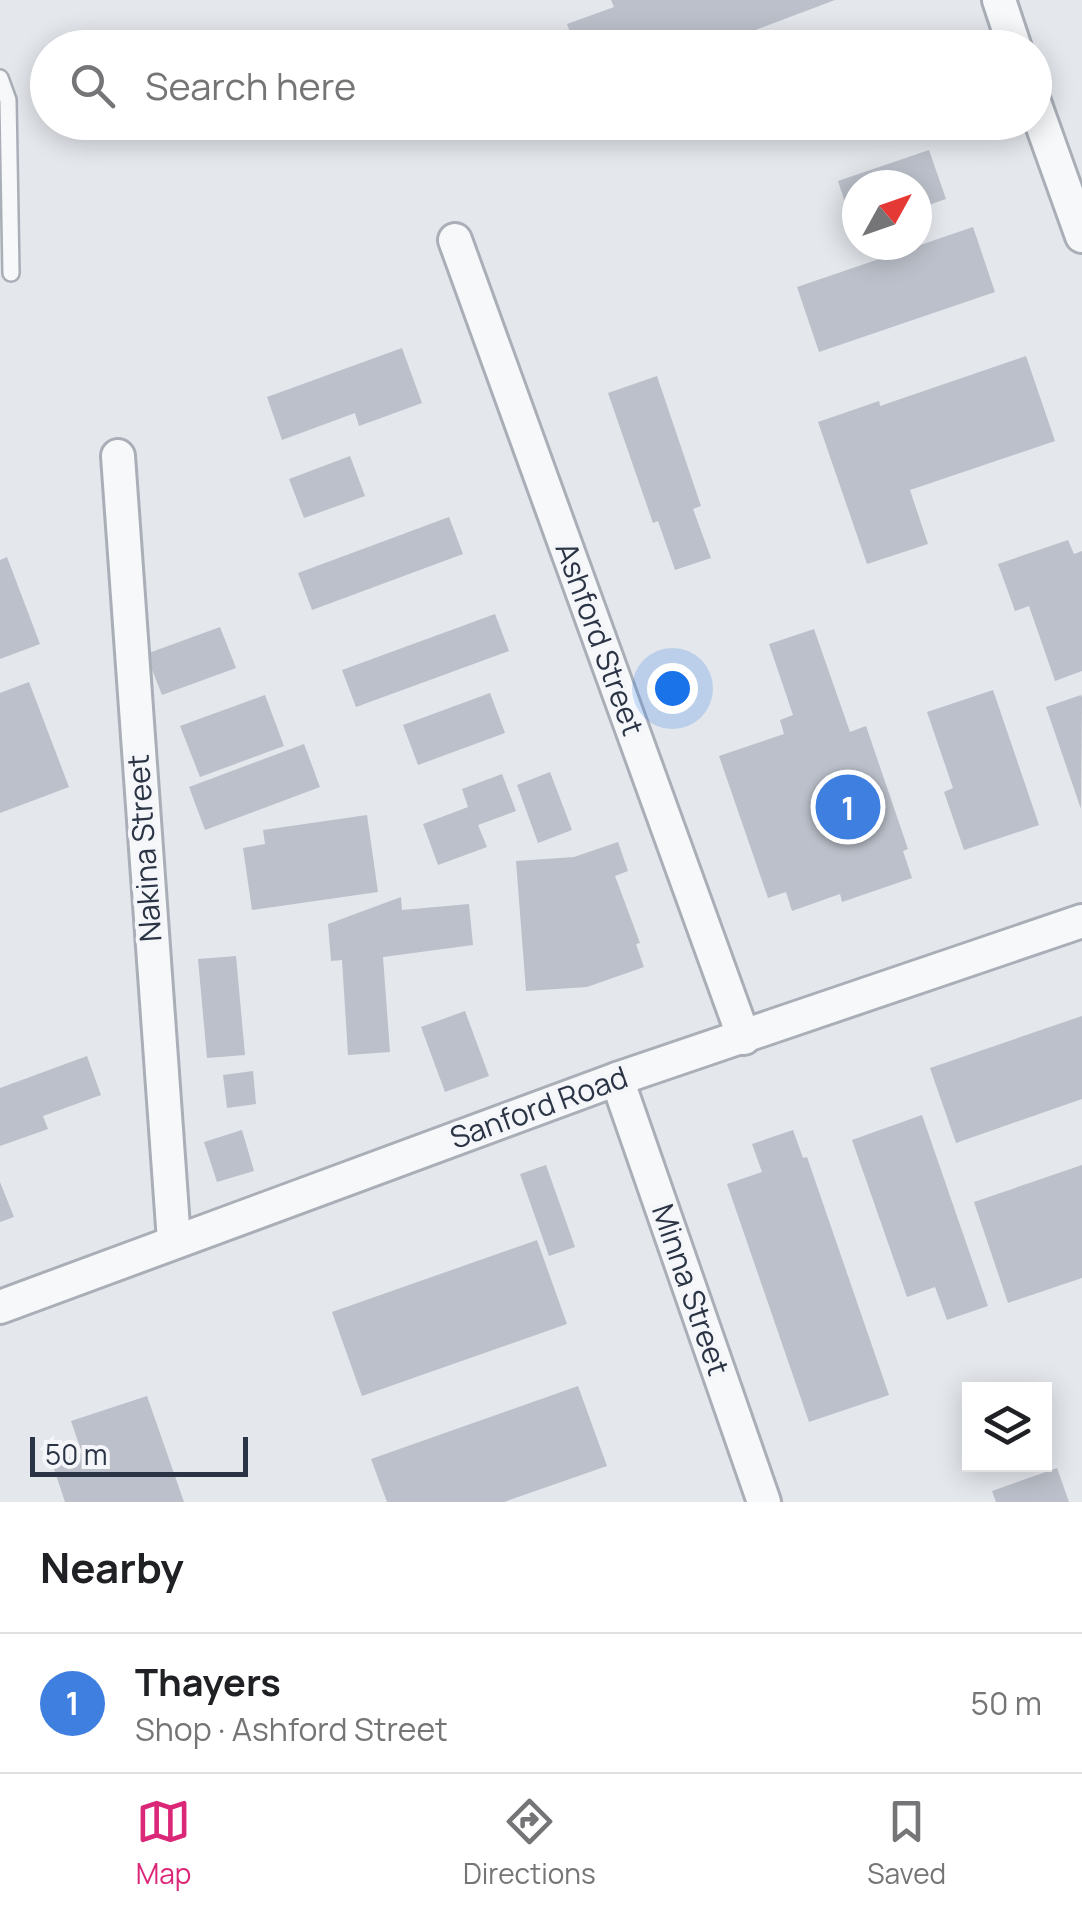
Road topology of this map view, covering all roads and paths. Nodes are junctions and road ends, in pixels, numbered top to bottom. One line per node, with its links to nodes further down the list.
1 (998, 0): 2 (street)
2 (1009, 30)
3 (0, 78): 7 (lane)
4 (1048, 140): 5 (street)
5 (1082, 236)
6 (454, 240): 10 (street, Ashford Street)
7 (11, 272)
8 (118, 456): 12 (street, Nakina Street)
9 (1082, 921): 10 (street, Sanford Road)
10 (744, 1038): 11 (street, Sanford Road)
11 (618, 1079): 12 (street, Sanford Road); 14 (street, Minna Street)
12 (174, 1240): 13 (street, Sanford Road)
13 (0, 1307)
14 (764, 1502)

